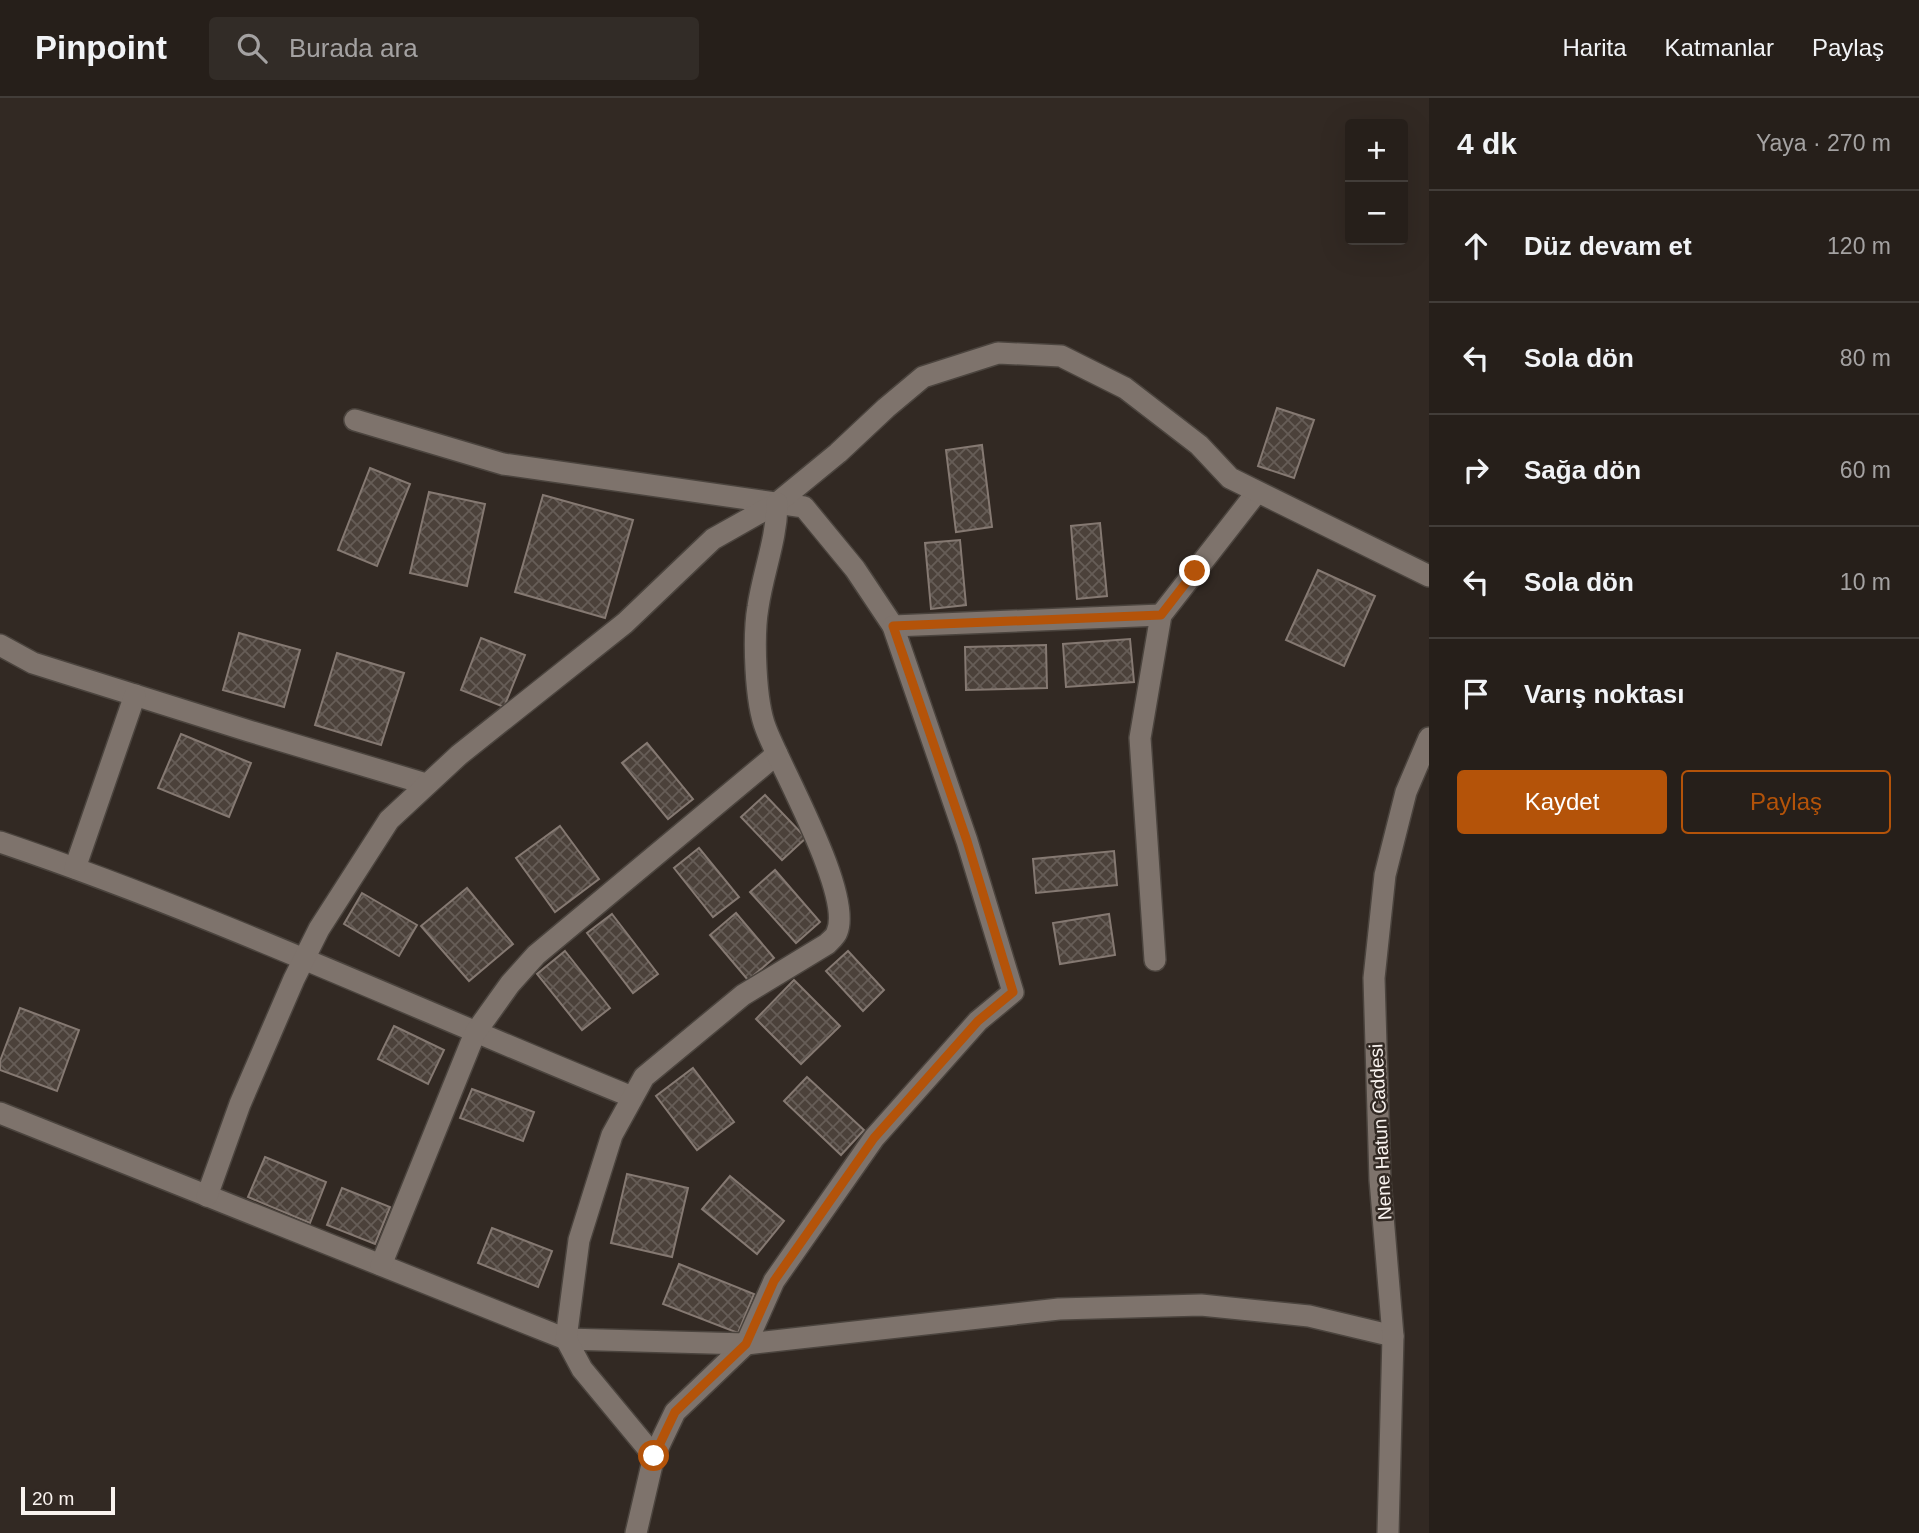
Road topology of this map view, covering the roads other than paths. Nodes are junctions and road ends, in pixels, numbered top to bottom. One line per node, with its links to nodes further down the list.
1 (355, 420): 3 (street)
2 (1257, 492): 3 (street); 4 (street); 5 (street)
3 (777, 503): 6 (street); 10 (street); 11 (street)
4 (1429, 576)
5 (1161, 615): 6 (street); 15 (street)
6 (893, 626): 23 (street)
7 (0, 645): 8 (street)
8 (135, 695): 11 (street); 13 (street)
9 (1429, 738): 21 (street, Nene Hatun Caddesi)
10 (777, 754): 16 (street); 17 (street)
11 (426, 784): 14 (street)
12 (0, 842): 13 (street)
13 (75, 868): 14 (street)
14 (304, 958): 16 (street); 19 (street)
15 (1155, 960)
16 (475, 1033): 17 (street); 20 (street)
17 (632, 1097): 22 (street)
18 (0, 1113): 19 (street)
19 (207, 1196): 20 (street)
20 (381, 1265): 22 (street)
21 (1393, 1336): 23 (street); 26 (street, Nene Hatun Caddesi)
22 (566, 1339): 23 (street); 24 (street)
23 (746, 1344): 24 (street)
24 (654, 1456): 25 (street)
25 (636, 1533)
26 (1388, 1533)

